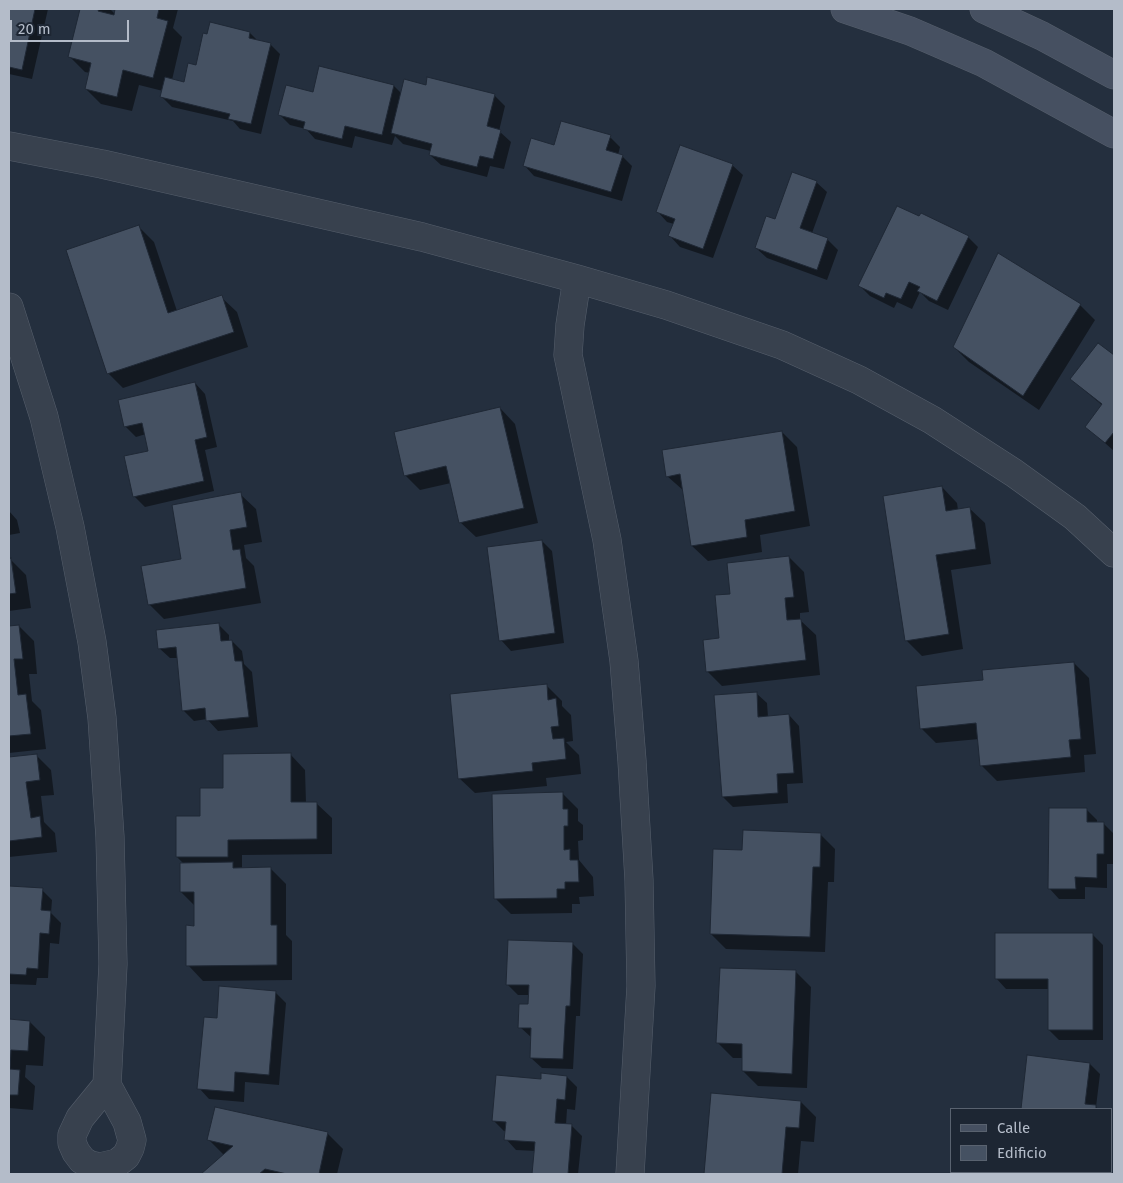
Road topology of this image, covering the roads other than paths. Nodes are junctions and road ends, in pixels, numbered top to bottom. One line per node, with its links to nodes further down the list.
1 (845, 9): 4 (street)
2 (984, 9): 3 (street)
3 (1114, 75)
4 (1114, 134)
5 (9, 146): 6 (street)
6 (577, 279): 8 (street); 10 (street)
7 (9, 307): 9 (street)
8 (1114, 553)
9 (106, 1085)
10 (630, 1174)

